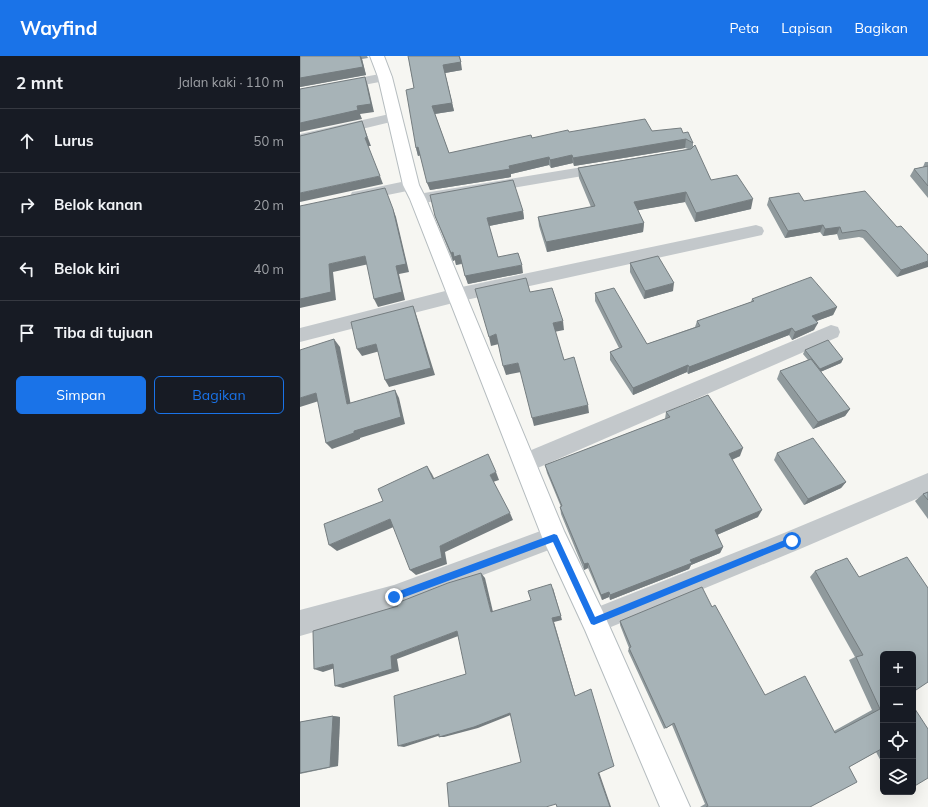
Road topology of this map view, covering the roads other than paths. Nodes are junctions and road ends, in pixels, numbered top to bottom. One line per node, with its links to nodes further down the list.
1 (377, 56): 2 (street)
2 (385, 77): 3 (street); 4 (street)
3 (300, 93)
4 (394, 117): 5 (street); 7 (street)
5 (300, 139)
6 (624, 165): 7 (street)
7 (414, 192): 8 (street); 10 (street)
8 (344, 199)
9 (756, 231): 10 (street)
10 (457, 294): 12 (street); 13 (street)
11 (831, 332): 13 (street)
12 (300, 335)
13 (525, 463): 15 (street)
14 (928, 483): 16 (street)
15 (554, 537): 16 (street); 17 (street)
16 (594, 621): 18 (street)
17 (300, 623)
18 (675, 807)

